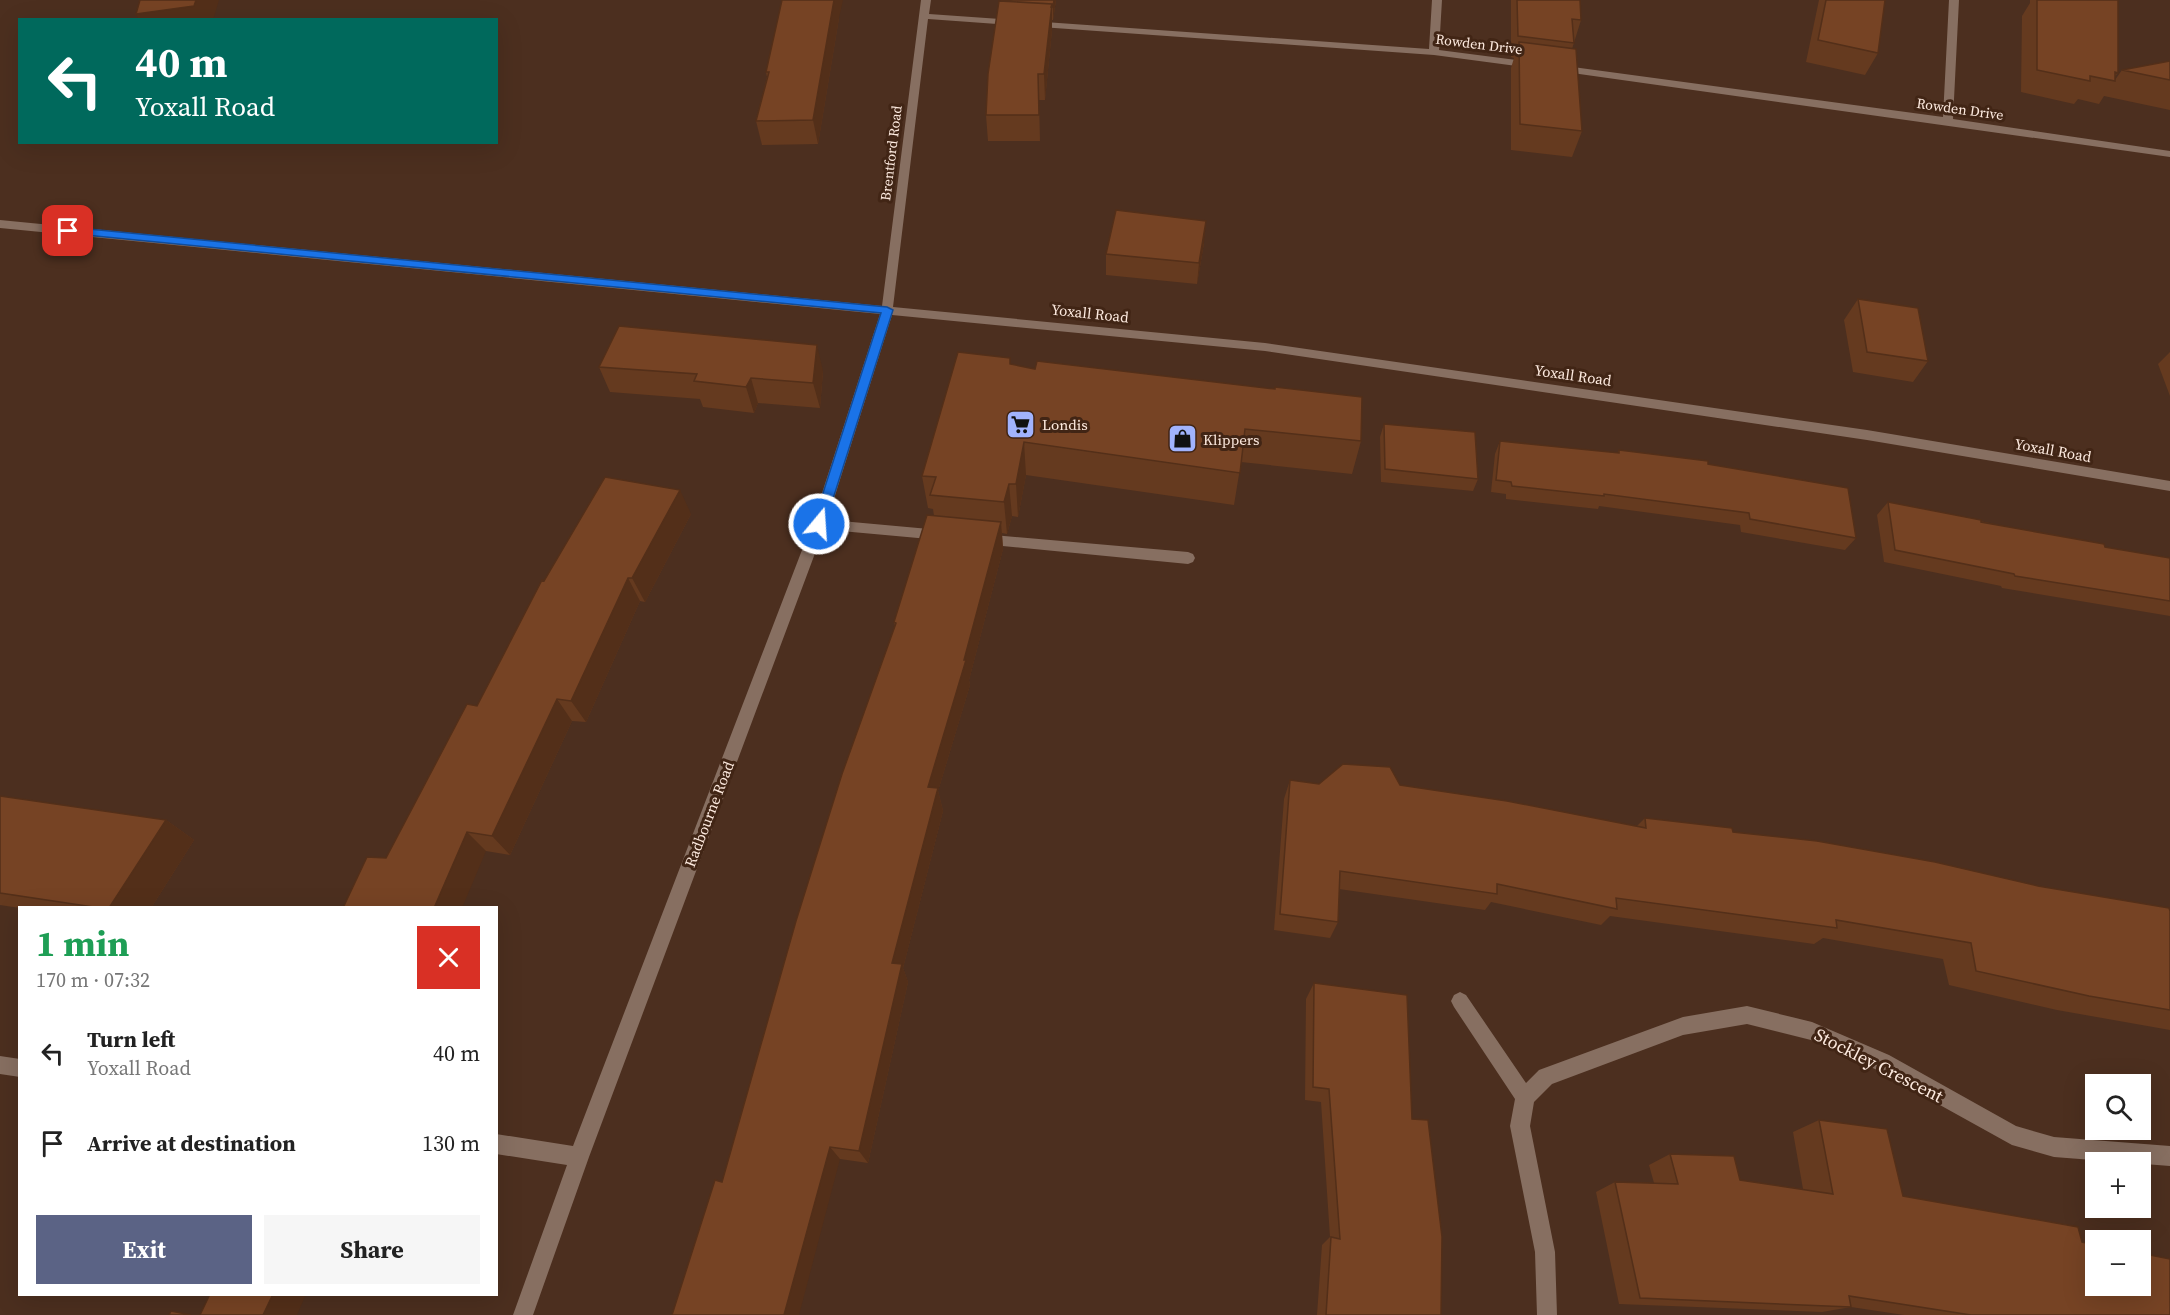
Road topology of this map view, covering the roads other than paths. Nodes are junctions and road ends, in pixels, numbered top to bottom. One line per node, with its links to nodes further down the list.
1 (926, 0): 4 (street, Brentford Road)
2 (1437, 0): 5 (street)
3 (1954, 0): 8 (street)
4 (923, 16): 5 (street, Rowden Drive); 11 (street, Brentford Road)
5 (1434, 52): 6 (street, Rowden Drive)
6 (1539, 66)
7 (1551, 67): 8 (street, Rowden Drive)
8 (1948, 121): 9 (street, Rowden Drive)
9 (2170, 154)
10 (0, 224): 11 (street, Yoxall Road)
11 (887, 310): 12 (street, Yoxall Road); 13 (street, Radbourne Road)
12 (2170, 486)
13 (819, 524): 14 (street); 21 (street, Radbourne Road)
14 (1188, 558)
15 (1460, 1001): 18 (street)
16 (0, 1065): 17 (street)
17 (18, 1068)
18 (1525, 1097): 20 (street, Stockley Crescent); 23 (street)
19 (498, 1144): 21 (street)
20 (2170, 1156)
21 (579, 1157): 22 (street, Radbourne Road)
22 (523, 1315)
23 (1547, 1315)

